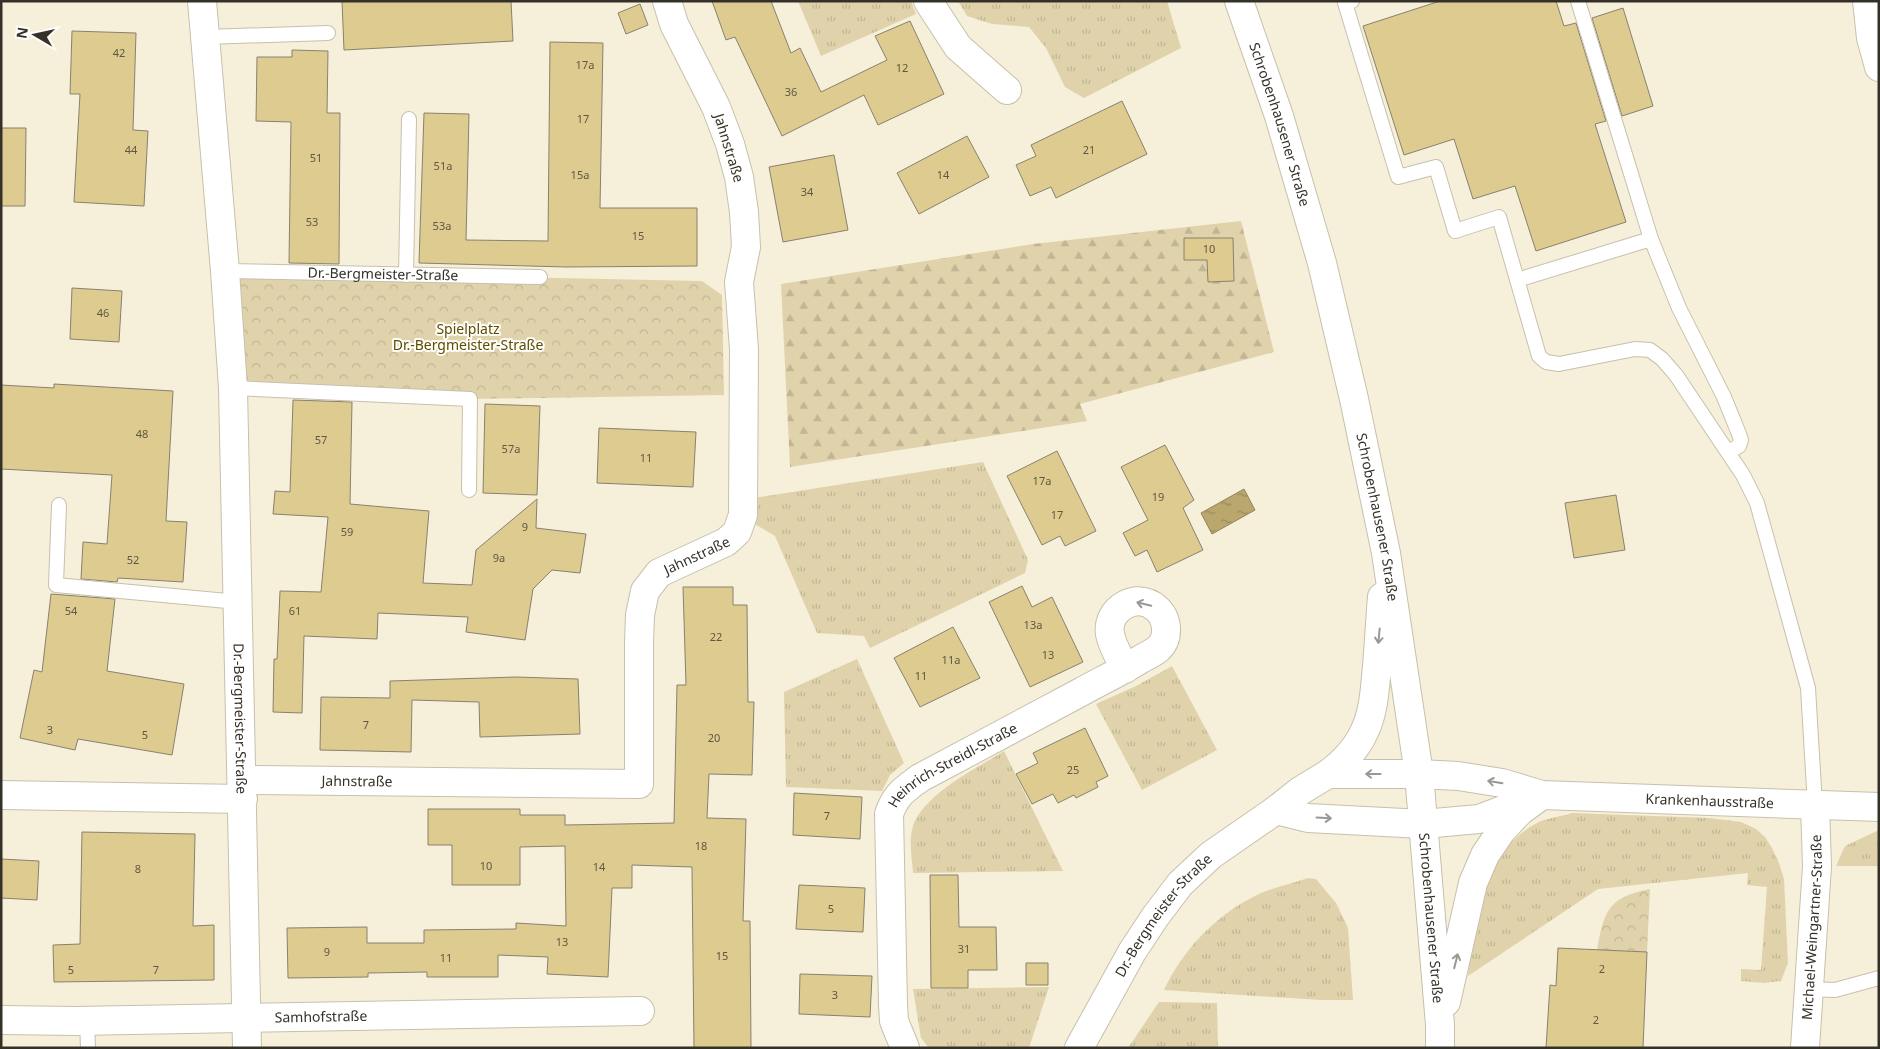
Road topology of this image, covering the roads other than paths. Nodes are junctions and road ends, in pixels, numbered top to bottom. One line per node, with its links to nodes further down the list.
1 (202, 1): 9 (street, Dr.-Bergmeister-Straße)
2 (667, 1): 27 (street, Jahnstraße)
3 (928, 1): 11 (street)
4 (1239, 1): 22 (street, Schrobenhausener Straße)
5 (1352, 1): 17 (lane)
6 (1578, 1): 13 (lane)
7 (1868, 1): 10 (street)
8 (328, 33): 9 (lane)
9 (206, 37): 14 (street, Dr.-Bergmeister-Straße)
10 (1879, 67)
11 (1007, 90)
12 (409, 120): 15 (lane)
13 (1651, 240): 17 (lane); 19 (lane)
14 (226, 271): 15 (lane, Dr.-Bergmeister-Straße); 18 (street, Dr.-Bergmeister-Straße)
15 (406, 275): 16 (lane, Dr.-Bergmeister-Straße)
16 (540, 278)
17 (1517, 280): 19 (lane)
18 (233, 388): 20 (lane); 23 (street, Dr.-Bergmeister-Straße)
19 (1728, 452): 30 (lane)
20 (469, 490)
21 (58, 505): 23 (lane)
22 (1386, 553): 25 (street, one-way to 25); 26 (street, Schrobenhausener Straße)
23 (238, 602): 27 (street, Dr.-Bergmeister-Straße)
24 (1125, 668): 43 (street, Heinrich-Streidl-Straße)
25 (1328, 774): 26 (street, Dr.-Bergmeister-Straße, one-way to 25); 32 (street, Dr.-Bergmeister-Straße)
26 (1419, 774): 29 (street, Krankenhausstraße, one-way to 26); 33 (street, Schrobenhausener Straße)
27 (242, 789): 28 (street, Jahnstraße); 37 (street, Dr.-Bergmeister-Straße)
28 (1, 795)
29 (1542, 795): 30 (street, Krankenhausstraße); 33 (street, Krankenhausstraße); 40 (street, one-way to 29)
30 (1815, 805): 31 (street, Krankenhausstraße); 35 (street, Michael-Weingartner-Straße)
31 (1879, 807)
32 (1276, 810): 33 (street, one-way to 33); 44 (street, Dr.-Bergmeister-Straße)
33 (1423, 824): 40 (street, Schrobenhausener Straße)
34 (1879, 978): 35 (lane)
35 (1808, 989): 45 (street, Michael-Weingartner-Straße)
36 (640, 1011): 37 (street, Samhofstraße)
37 (247, 1018): 39 (street, Samhofstraße); 42 (street, Dr.-Bergmeister-Straße)
38 (1, 1020): 39 (street, Samhofstraße)
39 (88, 1021): 41 (lane)
40 (1440, 1036)
41 (88, 1048)
42 (247, 1048)
43 (905, 1048)
44 (1078, 1048)
45 (1805, 1048)

